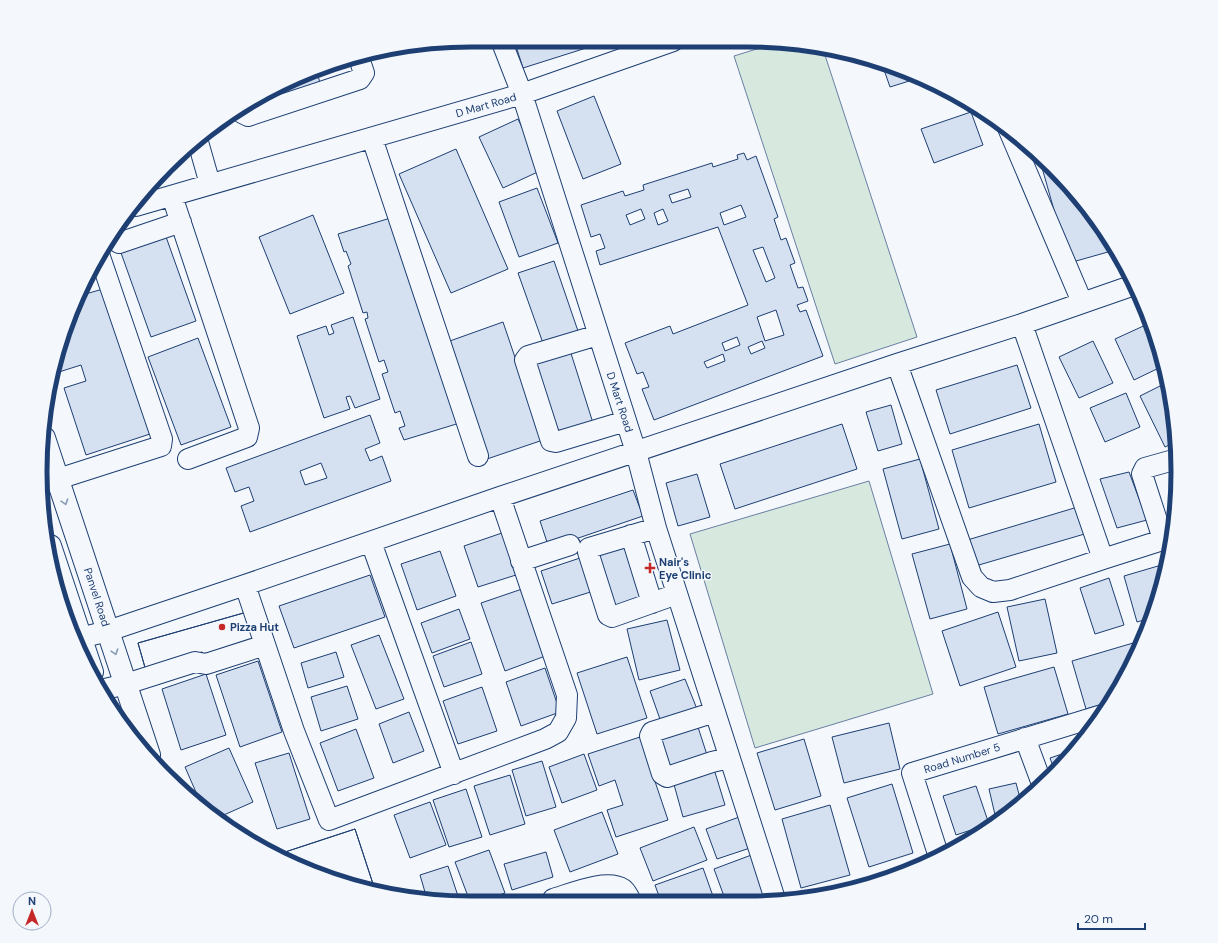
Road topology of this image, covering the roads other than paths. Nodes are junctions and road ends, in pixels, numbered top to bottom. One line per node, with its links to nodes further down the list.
1 (504, 47): 4 (street)
2 (656, 47): 4 (street)
3 (360, 62): 5 (street)
4 (522, 94): 6 (street, D Mart Road); 18 (street, D Mart Road)
5 (244, 114)
6 (372, 138): 9 (street, D Mart Road); 23 (street)
7 (1014, 142): 16 (street)
8 (199, 146): 9 (street)
9 (210, 184): 10 (street, D Mart Road)
10 (172, 196): 11 (street, D Mart Road); 12 (street)
11 (142, 204)
12 (181, 222): 13 (street); 24 (street)
13 (119, 243)
14 (102, 263): 26 (street)
15 (1128, 287): 16 (street)
16 (1082, 302): 17 (street)
17 (1022, 324): 19 (street); 33 (street)
18 (598, 335): 20 (street, D Mart Road); 20 (street)
19 (897, 364): 22 (street); 33 (street)
20 (626, 421): 22 (street, D Mart Road)
21 (48, 449): 26 (street, Panvel Road)
22 (636, 452): 27 (street); 29 (street, D Mart Road)
23 (478, 456)
24 (188, 459)
25 (1171, 461): 28 (street)
26 (58, 479): 40 (street, Panvel Road, one-way to 40)
27 (500, 497): 31 (street); 34 (street)
28 (1167, 530): 33 (street)
29 (657, 533): 30 (street); 37 (street, D Mart Road)
30 (632, 540): 38 (street); 38 (street)
31 (372, 542): 36 (street); 50 (street)
32 (570, 545): 34 (street)
33 (1103, 559)
34 (521, 561): 50 (street)
35 (61, 579): 39 (street)
36 (245, 585): 40 (street); 42 (street)
37 (677, 594): 38 (street); 45 (street, D Mart Road)
38 (652, 603)
39 (72, 615)
40 (108, 631): 41 (street); 43 (street, Panvel Road, one-way to 43)
41 (80, 638)
42 (265, 645): 43 (street); 50 (street)
43 (126, 684): 44 (street); 48 (street, Panvel Road)
44 (107, 689)
45 (715, 712): 49 (street, D Mart Road); 49 (street)
46 (1091, 718): 47 (street)
47 (1026, 738): 51 (street); 52 (street, Road Number 5)
48 (145, 742)
49 (729, 758): 53 (street, D Mart Road)
50 (454, 774)
51 (1040, 778)
52 (937, 851)
53 (774, 895)
54 (563, 896): 55 (street)
55 (628, 896)

